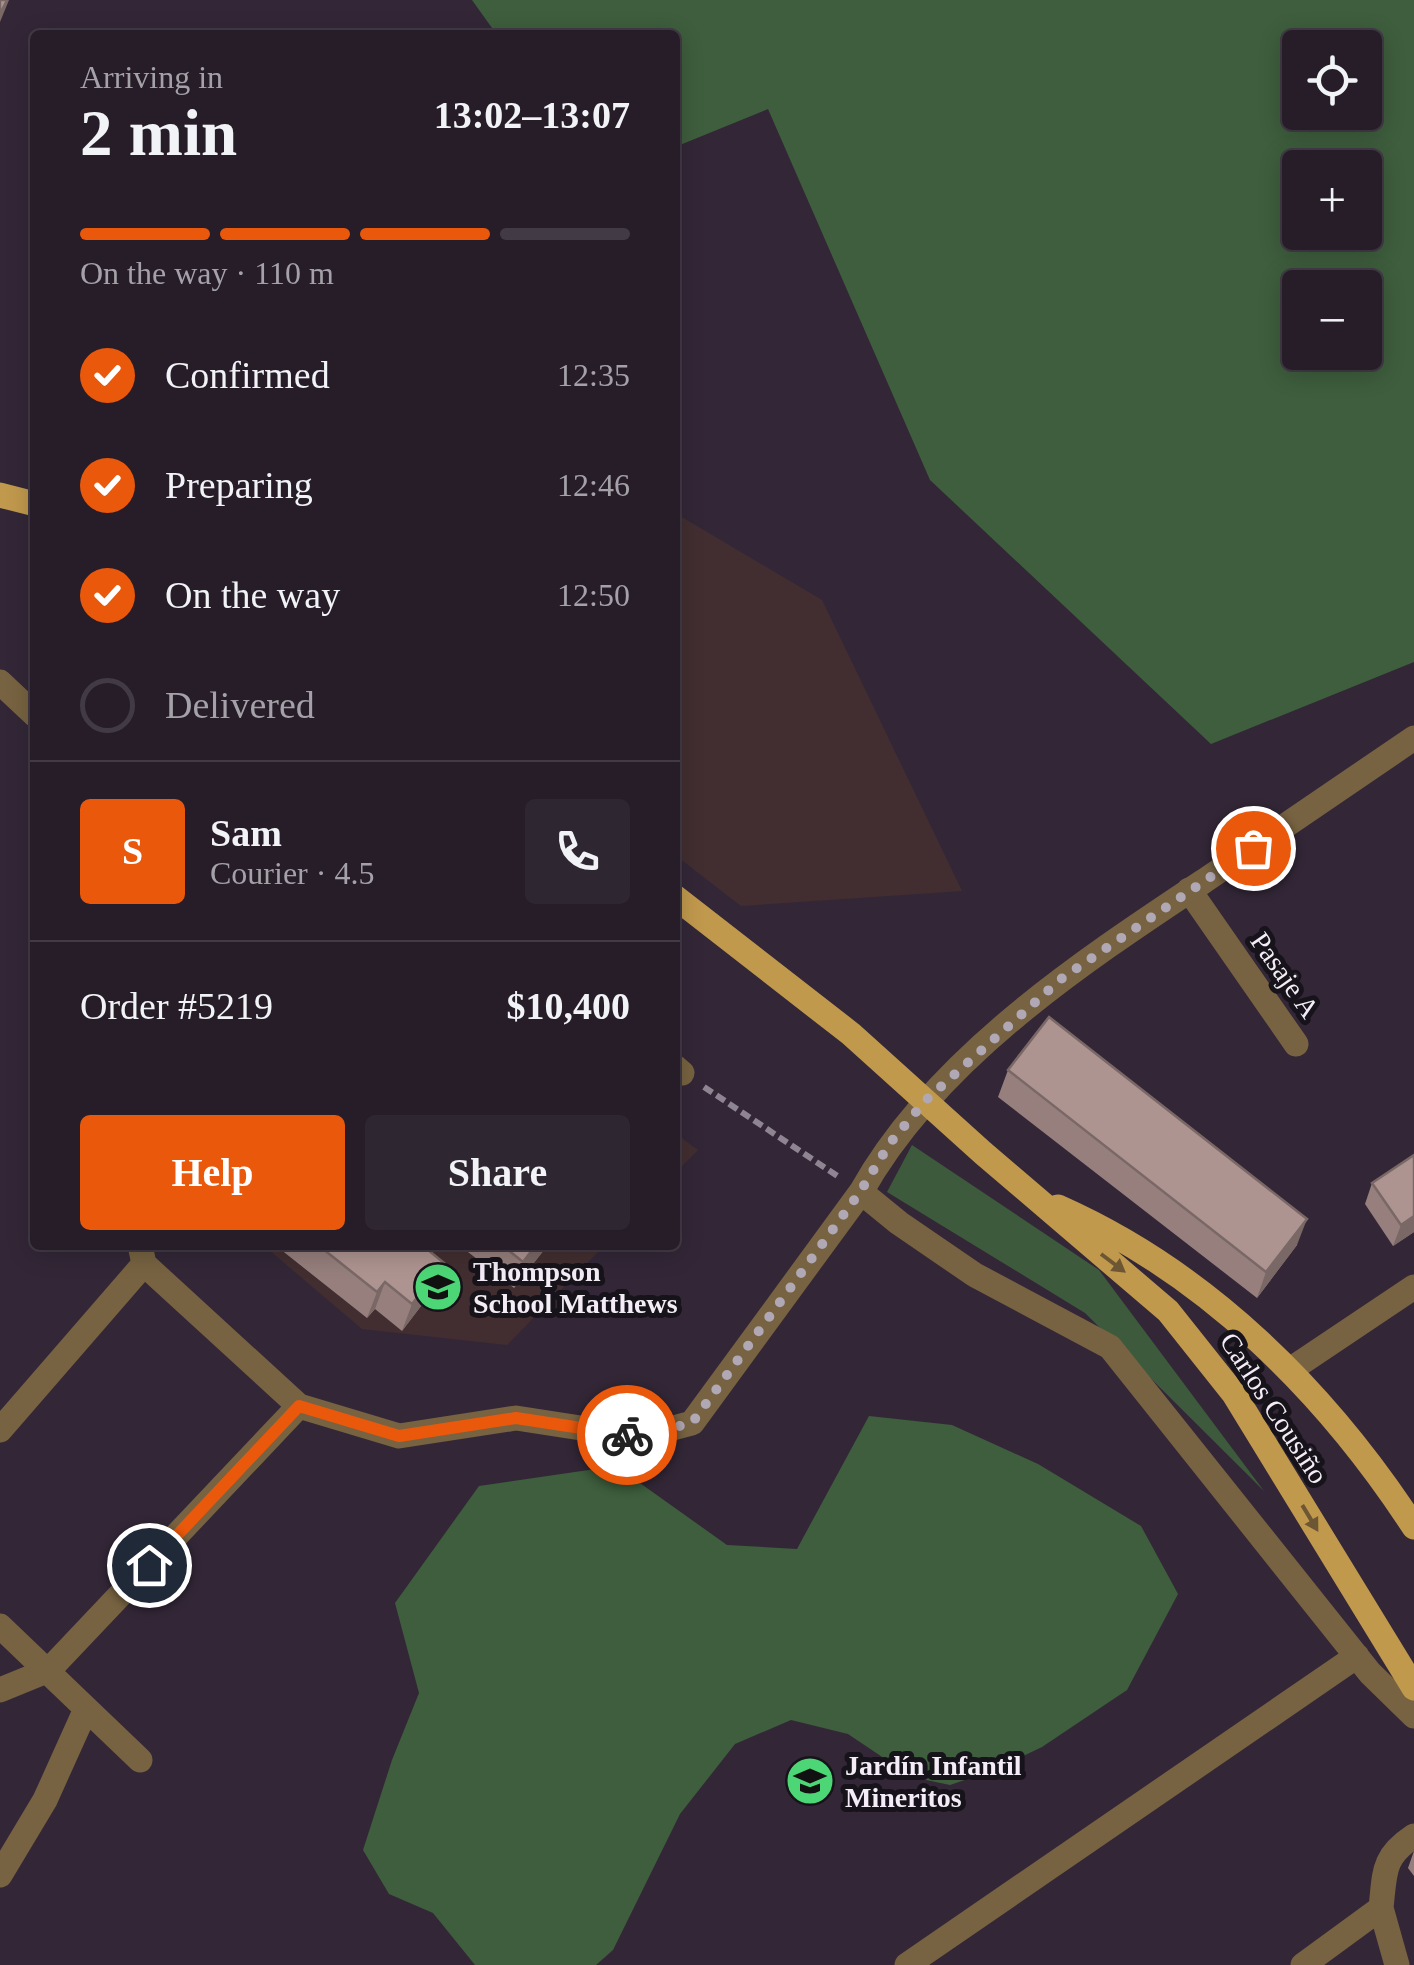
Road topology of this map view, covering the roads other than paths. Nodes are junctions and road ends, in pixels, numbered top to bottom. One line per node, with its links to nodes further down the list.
1 (0, 495): 2 (main road)
2 (30, 503)
3 (0, 682): 4 (street)
4 (30, 711)
5 (1414, 738): 6 (street)
6 (1189, 890): 8 (street, Pasaje A); 9 (street)
7 (680, 902): 9 (main road, Carlos Cousiño)
8 (1296, 1044)
9 (926, 1100): 10 (street); 11 (main road, Carlos Cousiño)
10 (860, 1192): 15 (street); 19 (street)
11 (1040, 1198): 14 (main road, Carlos Cousiño); 21 (main road, Carlos Cousiño, one-way to 21)
12 (142, 1255): 15 (street); 16 (street)
13 (1414, 1288): 14 (street)
14 (1290, 1370): 17 (main road, Carlos Cousiño)
15 (299, 1406): 20 (street)
16 (0, 1430)
17 (1414, 1528)
18 (0, 1626): 20 (street)
19 (1357, 1656): 24 (street); 29 (street)
20 (49, 1670): 22 (street); 23 (street)
21 (1414, 1688)
22 (0, 1690)
23 (86, 1709): 25 (street); 27 (street)
24 (1414, 1716)
25 (140, 1760)
26 (1414, 1836): 28 (street)
27 (0, 1874)
28 (1381, 1908): 30 (street); 31 (street)
29 (906, 1965)
30 (1302, 1965)
31 (1398, 1965)

